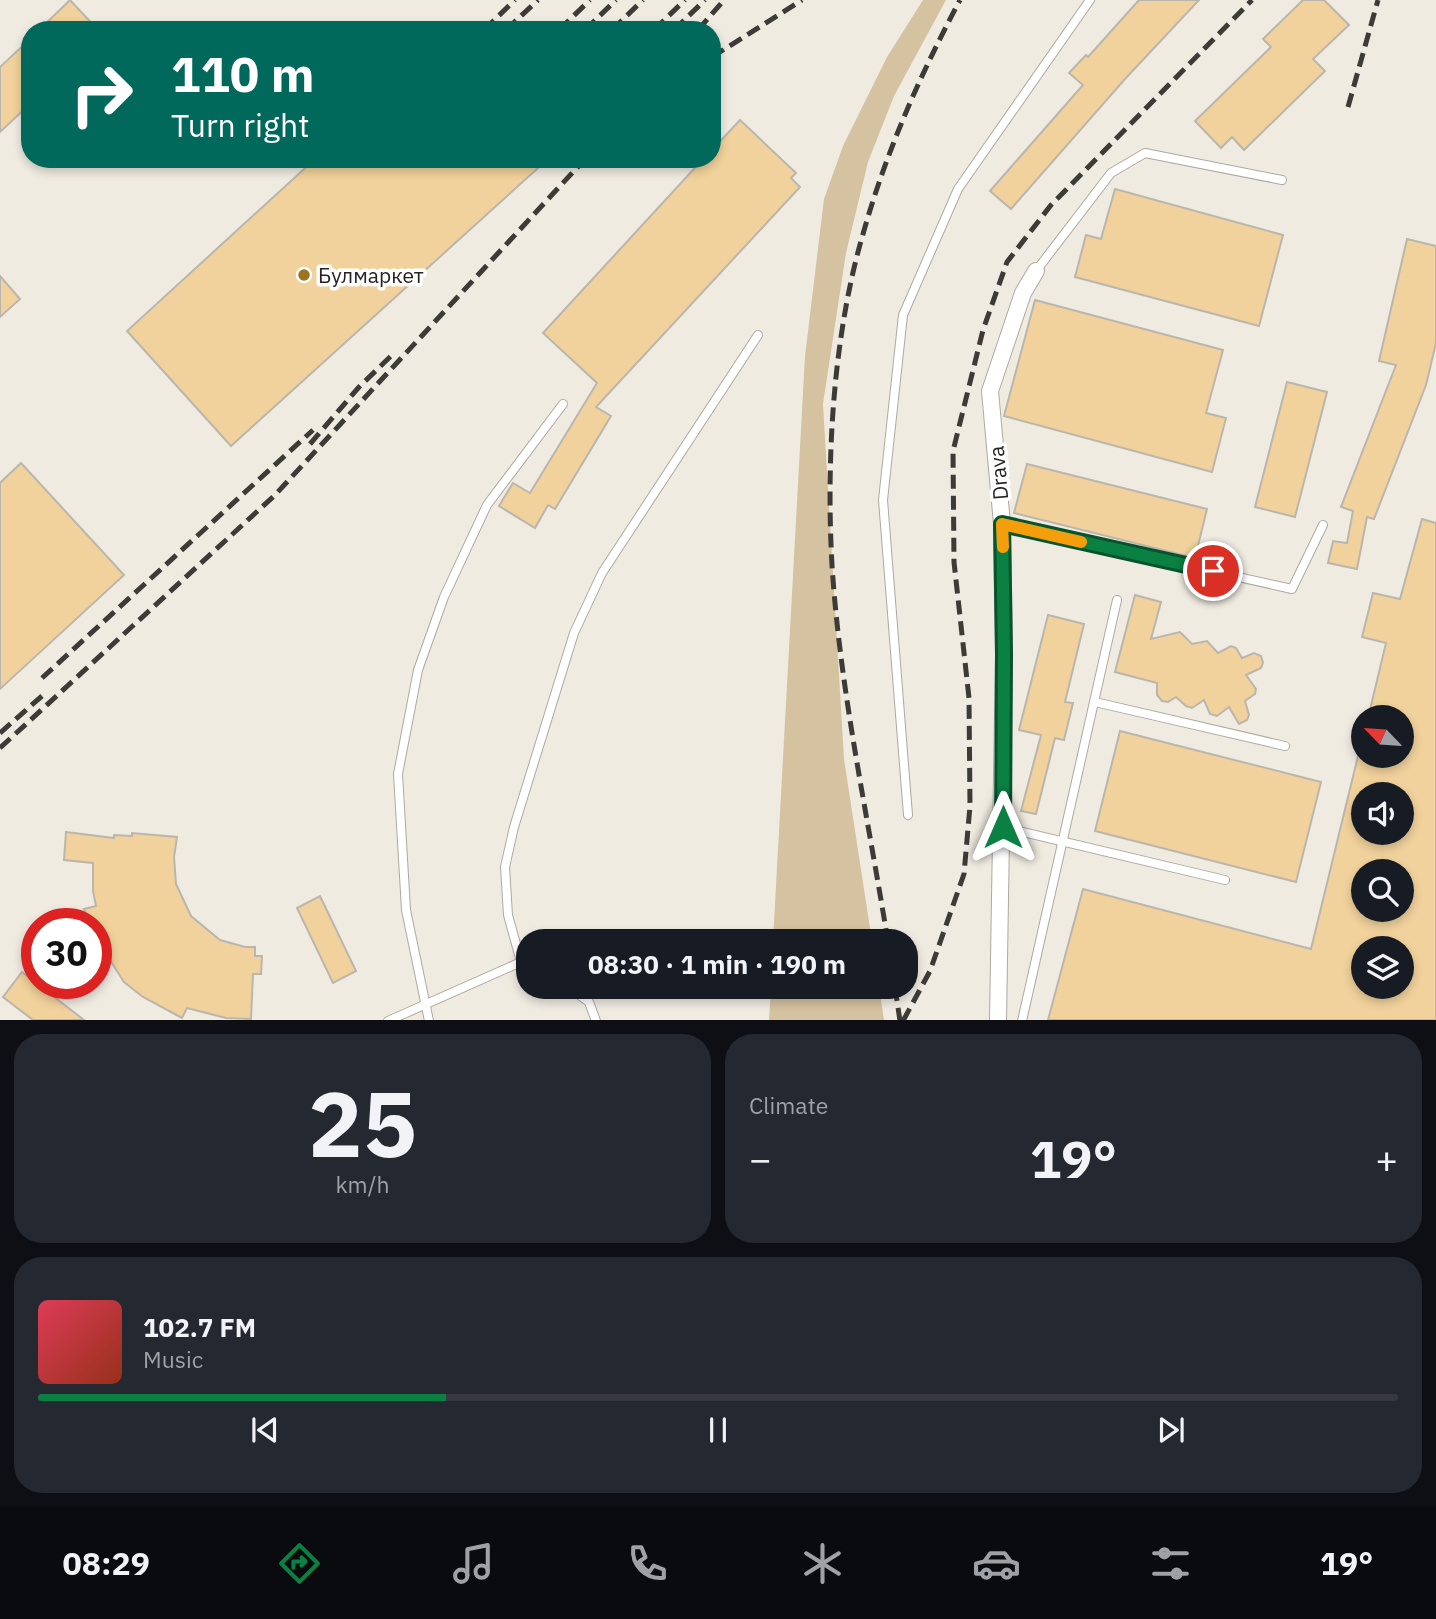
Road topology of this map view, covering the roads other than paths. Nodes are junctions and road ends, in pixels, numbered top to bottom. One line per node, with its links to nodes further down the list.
1 (1090, 0): 11 (lane)
2 (1282, 180): 3 (lane)
3 (1036, 271): 6 (street, Drava)
4 (758, 335): 15 (lane)
5 (563, 404): 18 (lane)
6 (1002, 524): 7 (lane); 12 (street, Drava)
7 (1324, 525)
8 (1117, 600): 9 (lane)
9 (1095, 702): 10 (lane); 13 (lane)
10 (1285, 746)
11 (908, 815)
12 (1003, 827): 13 (lane); 22 (street, Drava)
13 (1063, 842): 14 (lane); 23 (lane)
14 (1225, 880)
15 (516, 938)
16 (516, 968): 18 (lane)
17 (585, 999): 21 (lane)
18 (424, 1004): 19 (lane); 20 (lane)
19 (388, 1020)
20 (429, 1020)
21 (596, 1020)
22 (998, 1020)
23 (1023, 1020)

